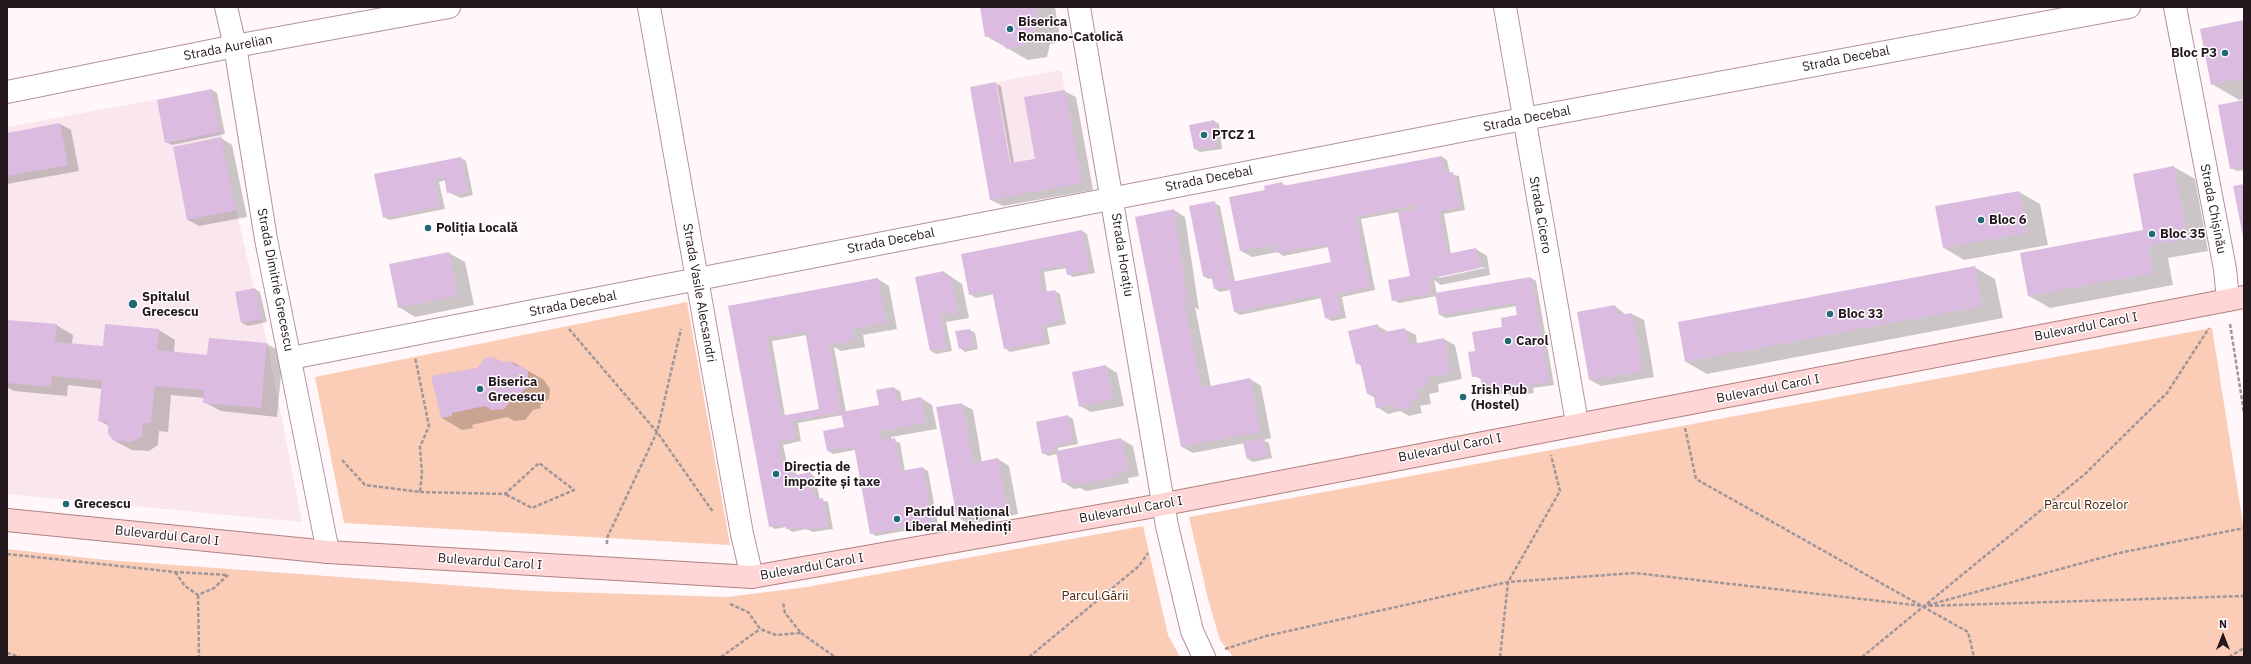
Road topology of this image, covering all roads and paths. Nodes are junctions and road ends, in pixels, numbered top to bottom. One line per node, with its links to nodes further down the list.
1 (226, 7): 8 (street, Strada Dimitrie Grecescu)
2 (449, 7): 8 (street, Strada Aurelian)
3 (649, 7): 12 (street, Strada Vasile Alecsandri)
4 (1080, 7): 11 (street, Strada Horațiu)
5 (1504, 7): 10 (street, Strada Cicero)
6 (2129, 7): 10 (street, Strada Decebal)
7 (2175, 7): 13 (street, Strada Chișinău)
8 (235, 46): 9 (street, Strada Aurelian); 17 (street, Strada Dimitrie Grecescu)
9 (7, 92)
10 (1523, 119): 11 (street, Strada Decebal); 20 (street, Strada Cicero)
11 (1112, 198): 12 (street, Strada Decebal); 26 (street, Strada Horațiu)
12 (696, 280): 14 (street, Strada Decebal); 35 (street, Strada Vasile Alecsandri)
13 (2236, 298): 18 (main road, Bulevardul Carol I); 19 (path); 41 (path)
14 (559, 306): 16 (street, Strada Decebal); 22 (path)
15 (681, 325): 22 (path)
16 (412, 335): 17 (street, Strada Decebal); 24 (path)
17 (290, 358): 31 (street, Strada Dimitrie Grecescu)
18 (1680, 406): 20 (main road, Bulevardul Carol I); 41 (path)
19 (2244, 412)
20 (1577, 423): 21 (main road, Bulevardul Carol I)
21 (1545, 430): 26 (main road, Bulevardul Carol I); 36 (path)
22 (657, 432): 27 (path); 33 (path)
23 (342, 460): 24 (path)
24 (420, 492): 25 (path)
25 (505, 494): 25 (path)
26 (1163, 504): 29 (street, Strada Horațiu); 35 (main road, Bulevardul Carol I)
27 (715, 515)
28 (7, 520): 31 (main road, Bulevardul Carol I)
29 (1167, 526): 50 (path); 51 (street, Strada Horațiu)
30 (2244, 528): 41 (path)
31 (328, 552): 33 (main road, Bulevardul Carol I)
32 (7, 554): 34 (path)
33 (605, 570): 35 (main road, Bulevardul Carol I)
34 (175, 572): 37 (path); 37 (path)
35 (752, 577)
36 (1508, 582): 41 (path); 51 (path); 52 (path)
37 (198, 595): 47 (path)
38 (2244, 596): 41 (path)
39 (783, 602): 43 (path)
40 (730, 604): 42 (path)
41 (1923, 606): 53 (path); 54 (path)
42 (760, 629): 43 (path); 48 (path)
43 (801, 633): 49 (path)
44 (2244, 648): 55 (path)
45 (7, 653): 46 (path)
46 (20, 657)
47 (198, 657)
48 (722, 657)
49 (835, 657)
50 (1029, 657)
51 (1203, 657)
52 (1500, 657)
53 (1862, 657)
54 (1974, 657)
55 (2229, 657)

